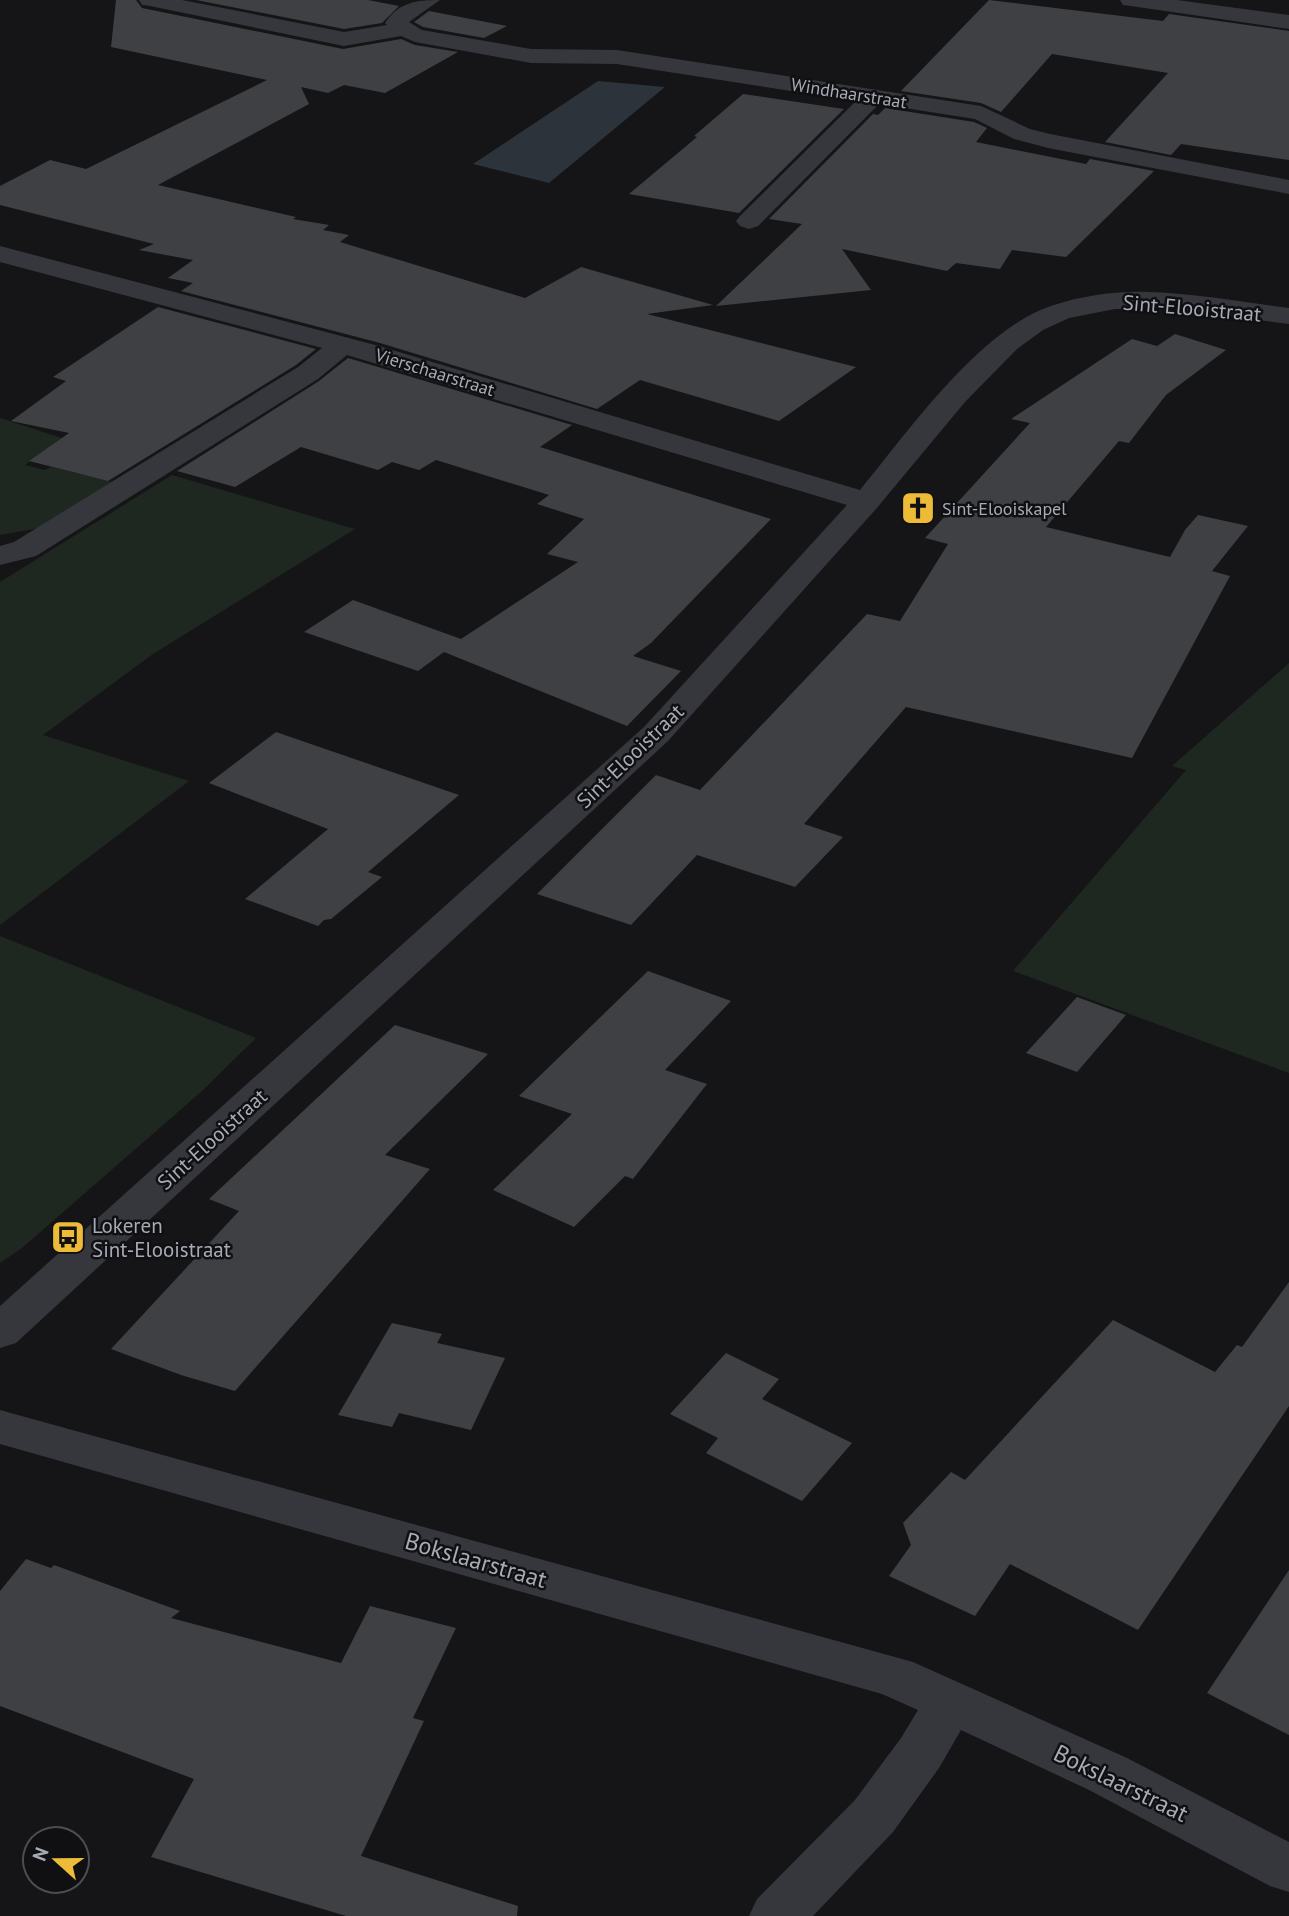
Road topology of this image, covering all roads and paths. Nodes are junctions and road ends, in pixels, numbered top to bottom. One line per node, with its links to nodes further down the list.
1 (150, 0): 5 (street, Windhaarstraat)
2 (429, 0): 5 (street)
3 (1131, 0): 4 (street)
4 (1289, 22)
5 (403, 29): 6 (street, Windhaarstraat)
6 (873, 97): 7 (street, Windhaarstraat); 8 (street)
7 (1289, 187)
8 (749, 221)
9 (0, 254): 11 (street, Vierschaarstraat)
10 (1289, 316): 12 (street, Sint-Elooistraat)
11 (342, 345): 12 (street, Vierschaarstraat); 13 (street)
12 (866, 501): 14 (street, Sint-Elooistraat)
13 (0, 556)
14 (0, 1332)
15 (0, 1427): 16 (street, Bokslaarstraat)
16 (950, 1702): 17 (street, Bokslaarstraat); 18 (street)
17 (1289, 1869)
18 (777, 1916)

